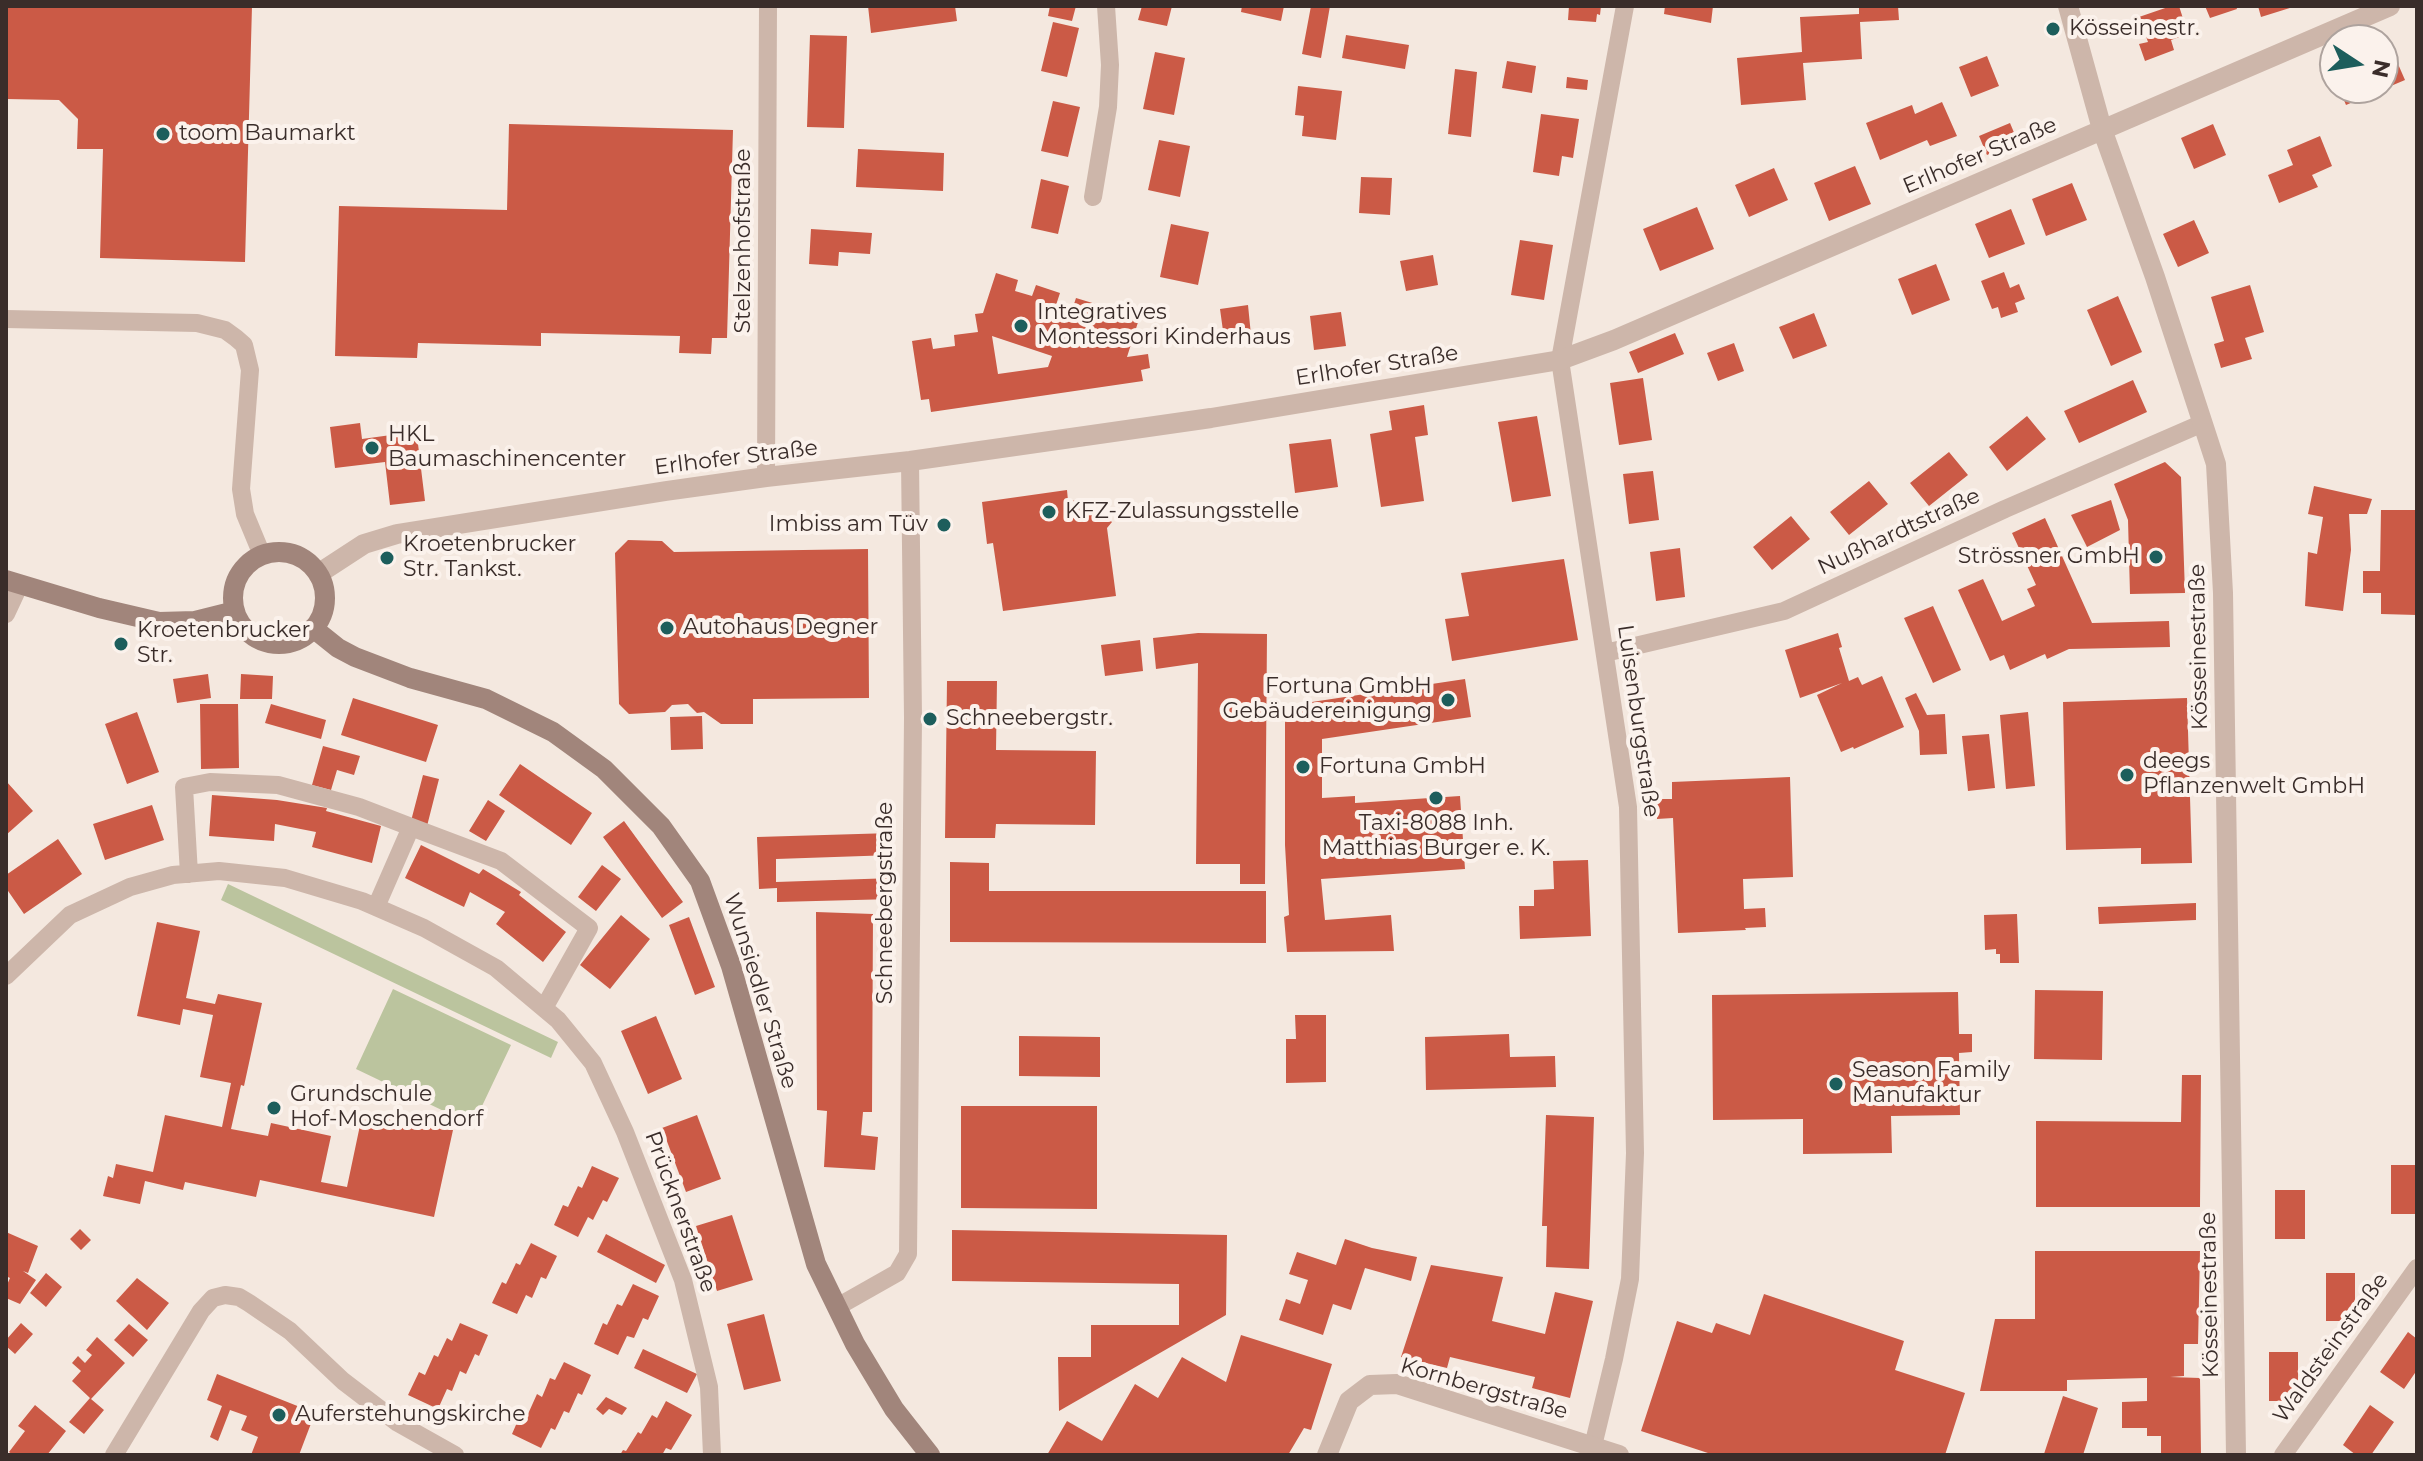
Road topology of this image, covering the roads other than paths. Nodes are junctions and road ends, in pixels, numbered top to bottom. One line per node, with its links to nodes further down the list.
1 (768, 6): 12 (street, Stelzenhofstraße)
2 (1106, 6): 7 (street)
3 (1625, 6): 9 (street, Luisenburgstraße)
4 (2068, 6): 6 (street, Kösseinestraße)
5 (2390, 6): 6 (street, Erlhofer Straße)
6 (2102, 129): 9 (street, Erlhofer Straße); 10 (street, Kösseinestraße)
7 (1093, 197)
8 (6, 319): 13 (street)
9 (1560, 360): 11 (street, Erlhofer Straße); 19 (street, Luisenburgstraße)
10 (2203, 423): 19 (street, Nußhardtstraße); 34 (street, Kösseinestraße)
11 (910, 461): 12 (street, Erlhofer Straße); 26 (street, Schneebergstraße)
12 (766, 477): 14 (street, Erlhofer Straße)
13 (262, 555): 14 (main road); 16 (main road)
14 (318, 574): 18 (main road)
15 (13, 582): 16 (main road); 17 (street)
16 (235, 611): 18 (main road)
17 (6, 614)
18 (313, 628): 26 (main road, Wunsiedler Straße)
19 (1605, 653): 27 (street, Luisenburgstraße)
20 (411, 827): 21 (street); 22 (street); 24 (street)
21 (189, 874): 22 (street, Prücknerstraße); 23 (street, Prücknerstraße)
22 (376, 907): 24 (street, Prücknerstraße)
23 (6, 976)
24 (544, 1008): 30 (street, Prücknerstraße)
25 (2417, 1268): 35 (street, Waldsteinstraße)
26 (837, 1307): 31 (main road, Wunsiedler Straße)
27 (1593, 1446): 32 (street, Kornbergstraße); 33 (street, Kornbergstraße)
28 (114, 1455): 29 (street)
29 (455, 1455)
30 (712, 1455)
31 (930, 1455)
32 (1327, 1455)
33 (1619, 1455)
34 (2236, 1455)
35 (2283, 1455)

